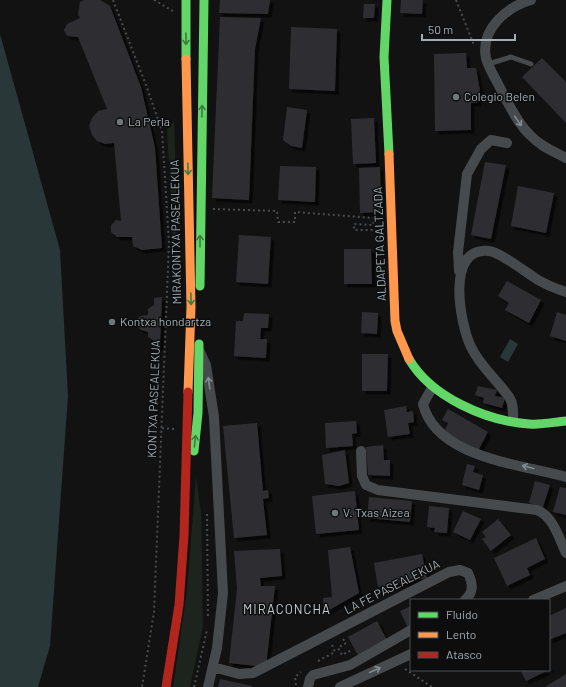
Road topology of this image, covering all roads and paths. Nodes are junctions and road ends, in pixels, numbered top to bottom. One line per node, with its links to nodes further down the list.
1 (113, 0): 25 (path, KONTXA PASEALEKUA)
2 (154, 0): 8 (path)
3 (186, 0): 19 (main road, MIRAKONTXA PASEALEKUA, one-way to 19)
4 (204, 0): 18 (main road, MIRAKONTXA PASEALEKUA, one-way to 4)
5 (387, 0): 15 (main road, ALDAPETA GALTZADA)
6 (456, 0): 9 (path)
7 (531, 0): 10 (street)
8 (177, 11)
9 (476, 51)
10 (488, 64): 11 (lane); 13 (street, one-way to 13)
11 (531, 64)
12 (507, 143): 16 (street)
13 (566, 158)
14 (208, 209): 15 (path)
15 (392, 229): 20 (main road, ALDAPETA GALTZADA)
16 (460, 279): 17 (street); 23 (street)
17 (566, 292)
18 (199, 350): 21 (street, MIRAKONTXA PASEALEKUA, one-way to 18); 22 (main road, MIRAKONTXA PASEALEKUA)
19 (189, 370): 22 (street); 26 (main road, MIRAKONTXA PASEALEKUA)
20 (432, 388): 23 (main road, ALDAPETA GALTZADA); 29 (street, one-way to 20)
21 (212, 408): 22 (street); 27 (street, MIRAKONTXA PASEALEKUA)
22 (201, 415): 27 (street); 31 (main road, MIRAKONTXA PASEALEKUA, one-way to 22)
23 (513, 421): 24 (main road, ALDAPETA GALTZADA)
24 (566, 421)
25 (162, 428): 26 (path); 45 (path, KONTXA PASEALEKUA)
26 (186, 429): 31 (main road, MIRAKONTXA PASEALEKUA)
27 (214, 436): 42 (street, MIRAKONTXA PASEALEKUA)
28 (361, 451): 32 (street)
29 (566, 477)
30 (206, 512): 47 (path)
31 (184, 536): 46 (main road, MIRAKONTXA PASEALEKUA)
32 (566, 553)
33 (566, 586): 35 (street)
34 (466, 599): 37 (street, LA FE PASEALEKUA)
35 (535, 599)
36 (410, 631): 40 (street)
37 (330, 633): 40 (path); 42 (street, LA FE PASEALEKUA)
38 (325, 647): 41 (path)
39 (410, 654): 51 (street, one-way to 39)
40 (355, 661): 50 (street)
41 (313, 664)
42 (213, 667): 48 (street, MIRAKONTXA PASEALEKUA)
43 (302, 670): 49 (path)
44 (399, 672): 52 (path)
45 (142, 687)
46 (166, 687)
47 (194, 687)
48 (208, 687)
49 (297, 687)
50 (308, 687)
51 (340, 687)
52 (432, 687)

